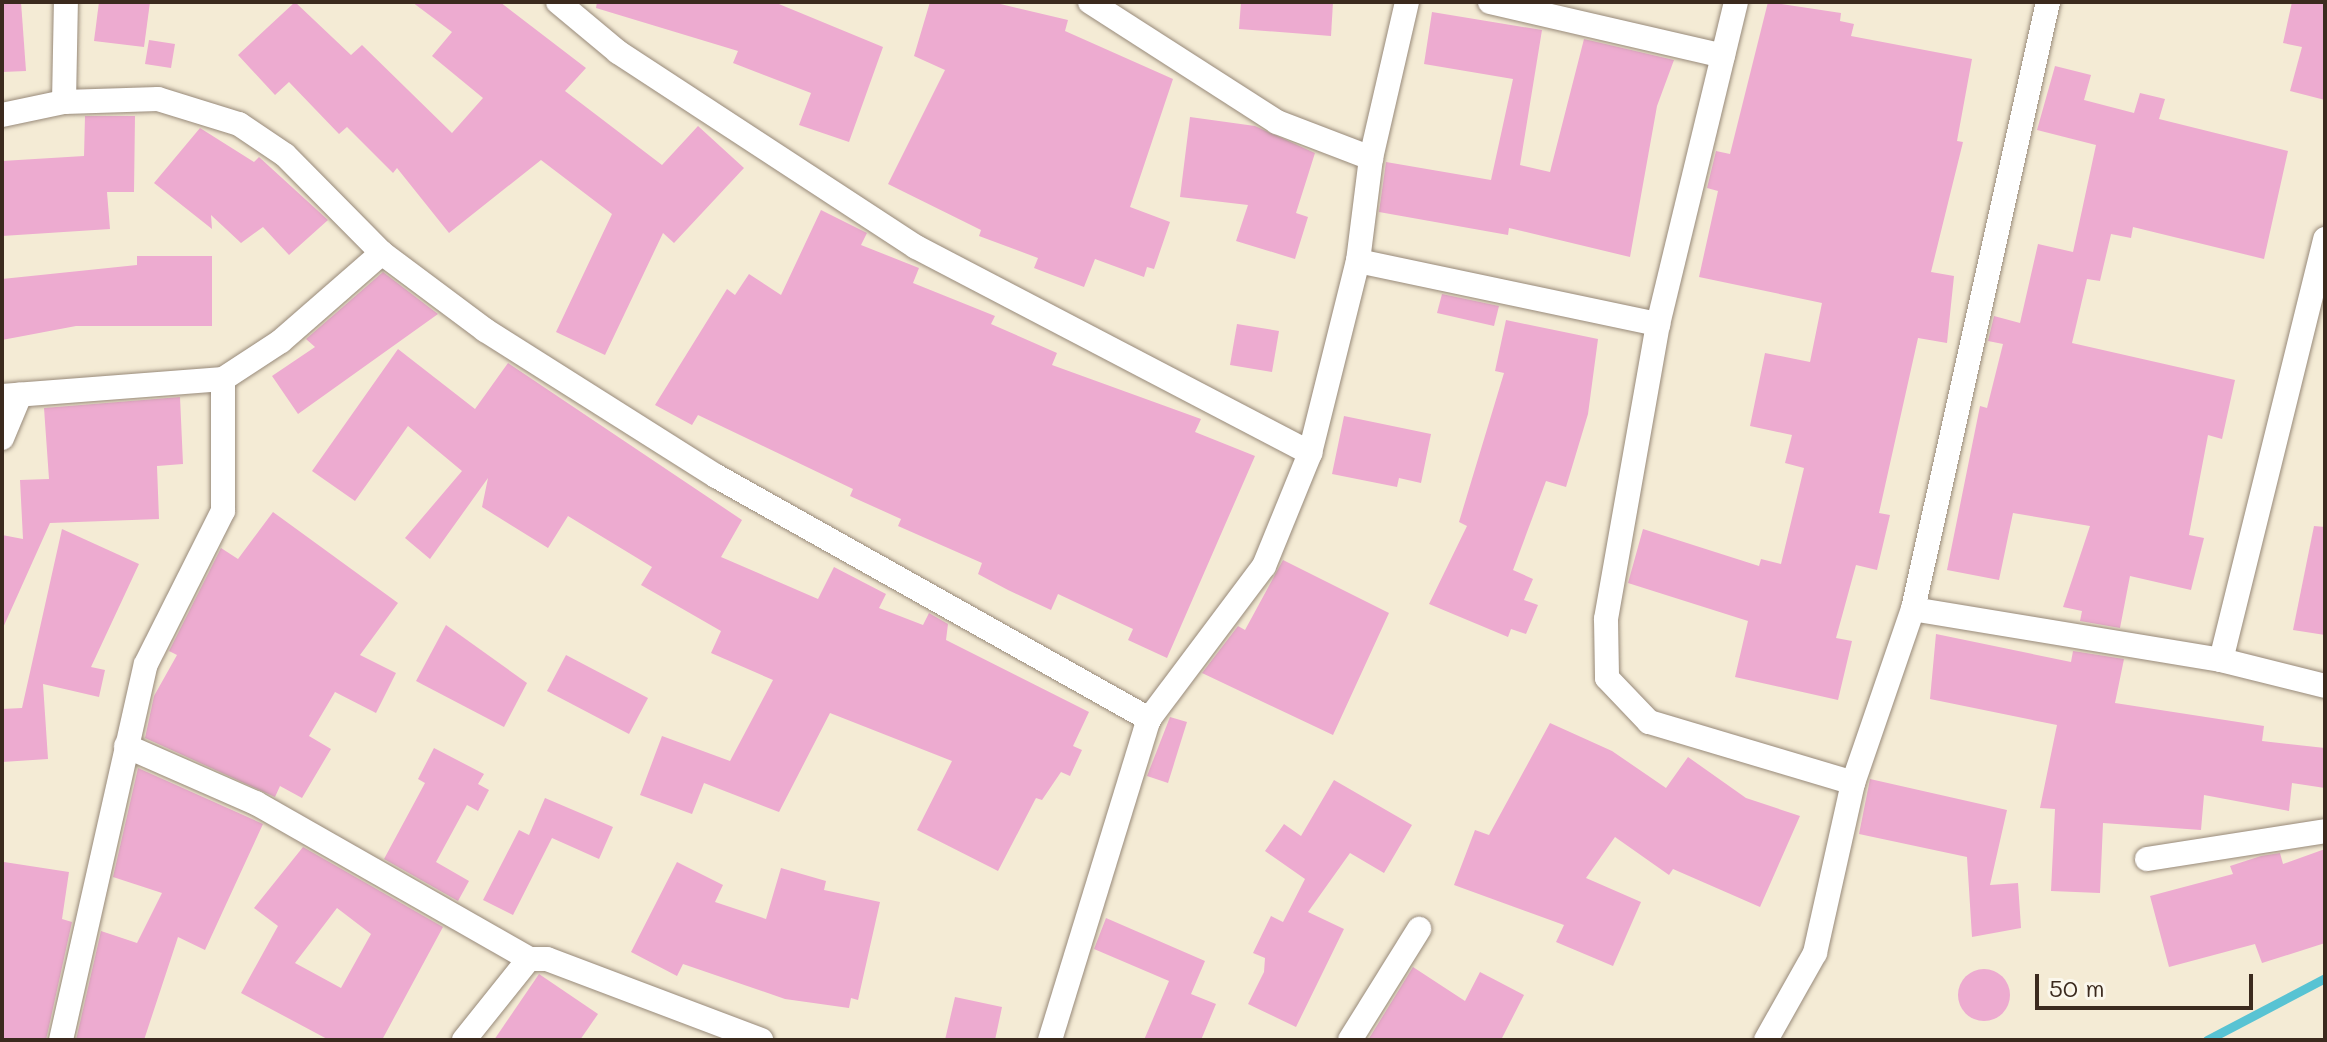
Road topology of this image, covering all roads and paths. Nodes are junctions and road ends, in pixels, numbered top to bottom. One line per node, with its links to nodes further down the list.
1 (66, 2): 9 (street)
2 (558, 2): 19 (street)
3 (1090, 2): 11 (street)
4 (1407, 2): 11 (street)
5 (1490, 2): 8 (street)
6 (1736, 2): 8 (street)
7 (2048, 2): 20 (street)
8 (1723, 56): 15 (street)
9 (64, 102): 10 (street); 13 (street)
10 (2, 115)
11 (1371, 158): 14 (street)
12 (2325, 239): 21 (street)
13 (382, 253): 16 (street); 23 (street)
14 (1358, 261): 15 (street); 19 (street)
15 (1658, 324): 25 (street)
16 (223, 379): 17 (street); 24 (street)
17 (11, 395): 18 (street)
18 (2, 438)
19 (1310, 453): 23 (street)
20 (1913, 609): 21 (street); 25 (street)
21 (2221, 660): 22 (street)
22 (2325, 686)
23 (1149, 719): 33 (street)
24 (126, 746): 29 (street); 30 (street)
25 (1853, 783): 35 (street)
26 (2325, 831): 27 (street)
27 (2147, 859)
28 (1419, 929): 34 (street)
29 (529, 959): 31 (street); 32 (street)
30 (61, 1040)
31 (464, 1040)
32 (761, 1040)
33 (1050, 1040)
34 (1350, 1040)
35 (1766, 1040)

